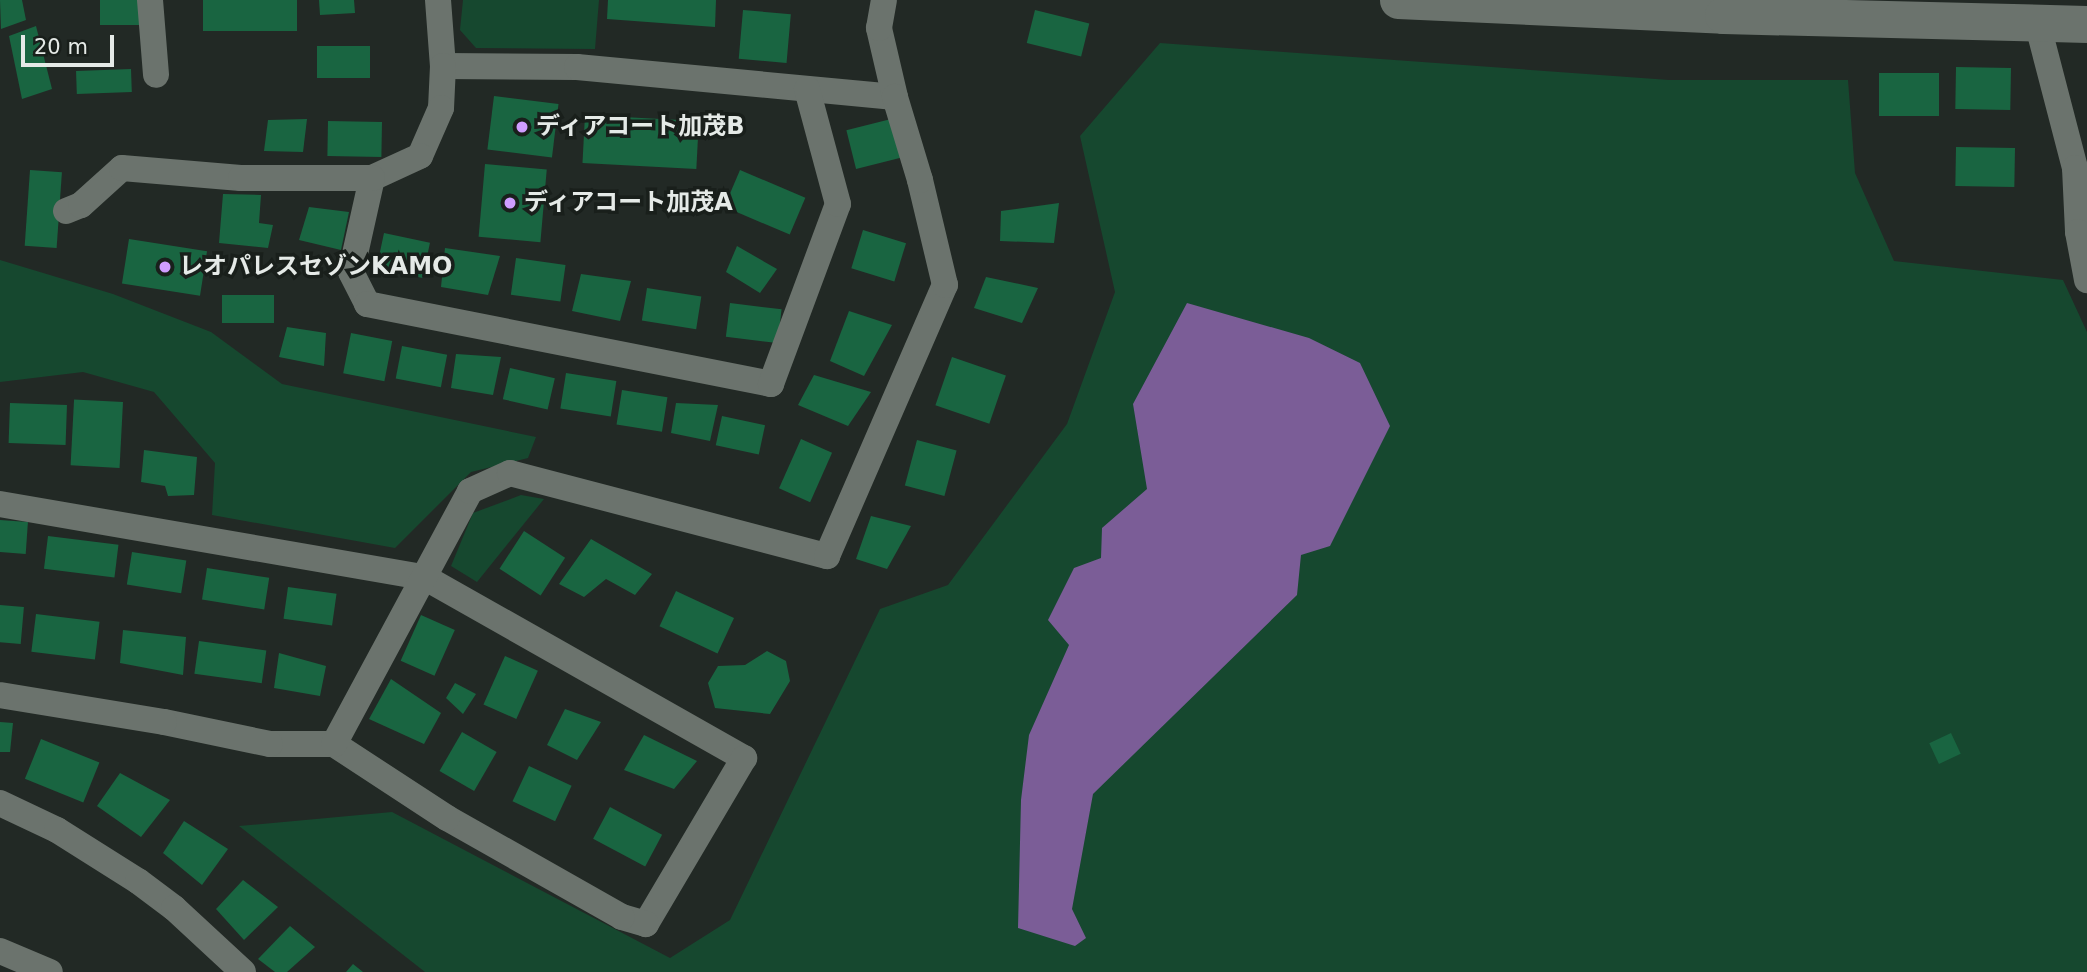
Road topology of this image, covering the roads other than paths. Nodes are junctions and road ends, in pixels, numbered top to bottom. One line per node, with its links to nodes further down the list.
1 (150, 0): 8 (street)
2 (438, 0): 7 (street)
3 (884, 0): 10 (street)
4 (1398, 0): 5 (street)
5 (2037, 22): 6 (street); 11 (street)
6 (2087, 24)
7 (443, 66): 9 (street); 12 (street)
8 (156, 75)
9 (807, 89): 10 (street); 12 (street)
10 (895, 97): 16 (street)
11 (2081, 168): 14 (street)
12 (372, 178): 13 (street)
13 (66, 211)
14 (2087, 280)
15 (0, 504): 16 (street)
16 (424, 577): 18 (street); 18 (street)
17 (0, 695): 18 (street)
18 (334, 744)
19 (0, 803): 22 (street)
20 (0, 951): 21 (street)
21 (50, 972)
22 (243, 972)

